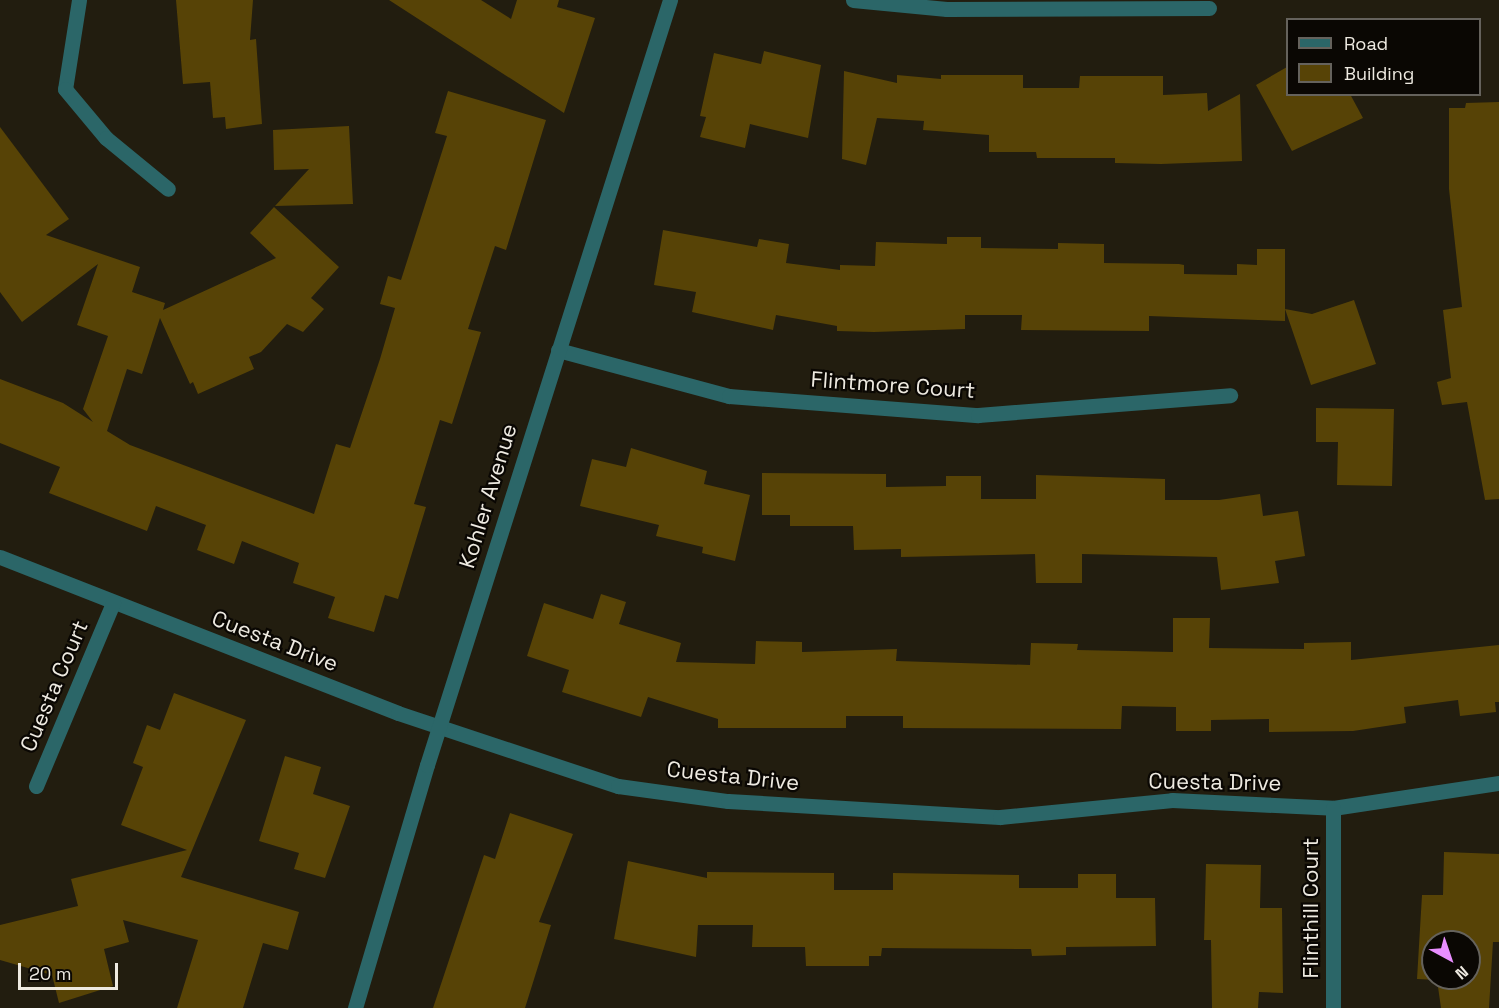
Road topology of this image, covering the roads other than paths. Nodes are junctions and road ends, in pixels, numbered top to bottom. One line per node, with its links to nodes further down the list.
1 (79, 0): 5 (street)
2 (670, 0): 6 (street, Kohler Avenue)
3 (853, 0): 4 (street)
4 (1209, 8)
5 (168, 189)
6 (558, 350): 7 (street, Flintmore Court); 10 (street, Kohler Avenue)
7 (1230, 395)
8 (0, 557): 9 (street, Cuesta Drive)
9 (113, 603): 10 (street, Cuesta Drive); 12 (street, Cuesta Court)
10 (439, 728): 13 (street, Cuesta Drive); 14 (street, Kohler Avenue)
11 (1499, 783): 13 (street, Cuesta Drive)
12 (36, 786)
13 (1333, 808): 15 (street, Flinthill Court)
14 (355, 1008)
15 (1333, 1008)

